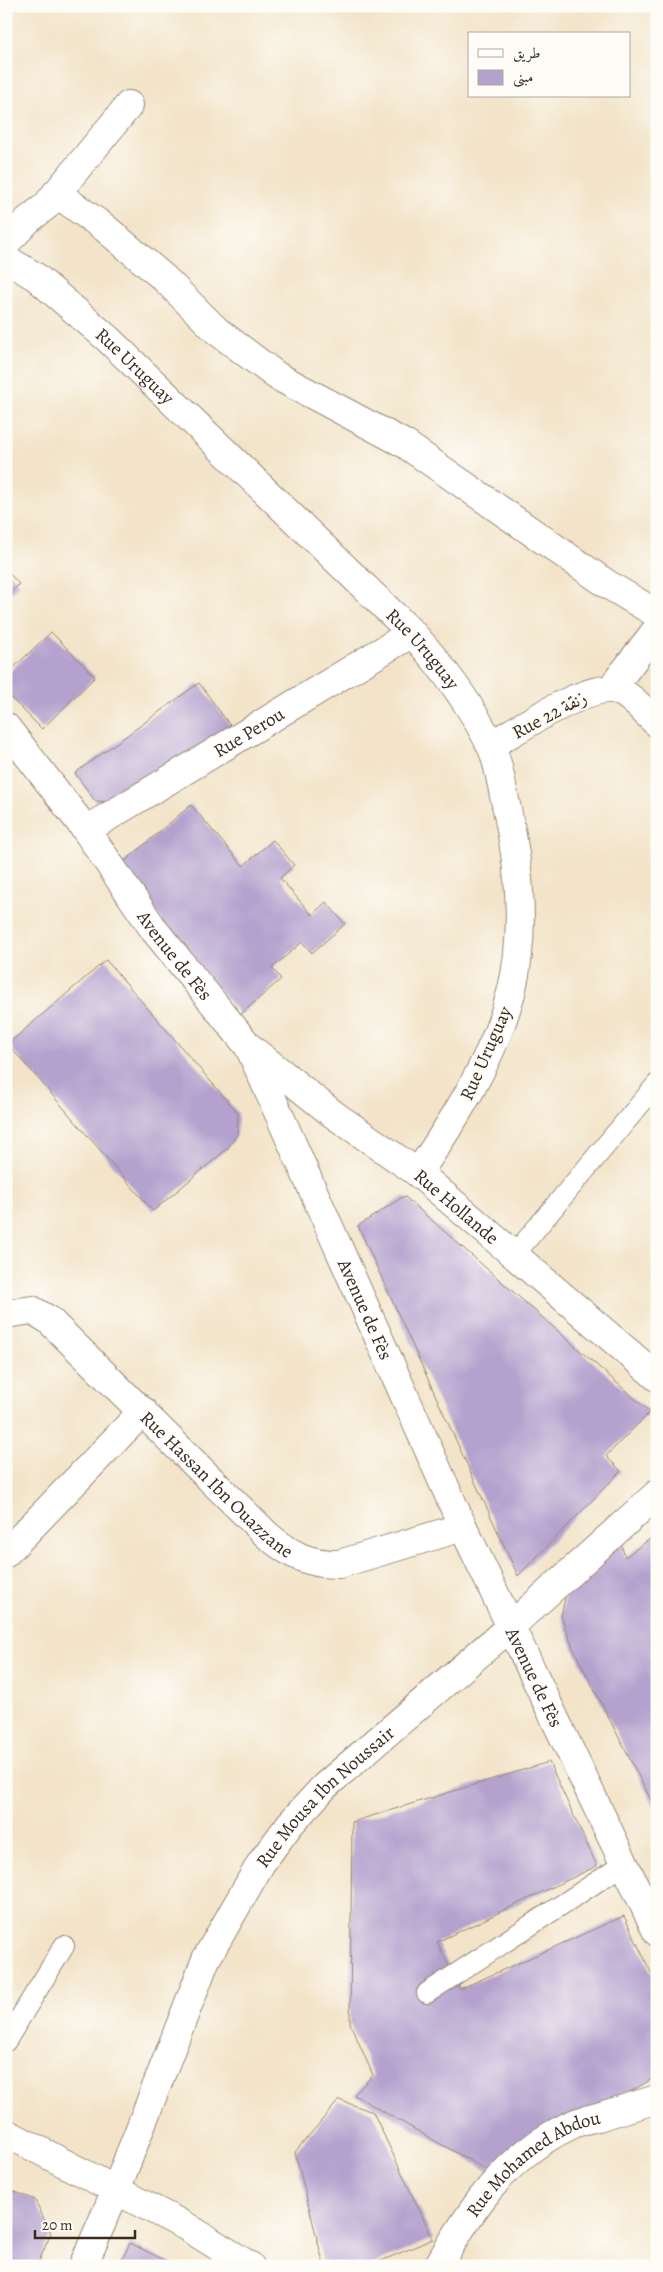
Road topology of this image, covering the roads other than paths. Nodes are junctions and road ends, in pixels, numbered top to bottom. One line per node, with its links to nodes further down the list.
1 (129, 106): 2 (street)
2 (56, 193): 3 (street); 5 (street)
3 (6, 243)
4 (6, 259): 7 (street, Rue Uruguay)
5 (657, 614)
6 (657, 630): 8 (street)
7 (412, 633): 11 (street, Rue Uruguay); 12 (street, Rue Perou)
8 (611, 689): 9 (street, Rue 22 زنقة); 11 (street, Rue 22 زنقة)
9 (657, 723)
10 (6, 727): 12 (street, Avenue de Fès)
11 (491, 745): 15 (street, Rue Uruguay)
12 (86, 830): 13 (street, Avenue de Fès)
13 (249, 1047): 15 (street, Rue Hollande); 21 (street, Avenue de Fès)
14 (657, 1084): 16 (lane)
15 (418, 1173): 16 (street, Rue Hollande)
16 (514, 1255): 18 (street, Rue Hollande)
17 (6, 1314): 19 (street, Rue Hassan Ibn Ouazzane)
18 (657, 1377)
19 (143, 1411): 21 (street, Rue Hassan Ibn Ouazzane); 22 (street)
20 (657, 1494): 23 (street, Rue Mousa Ibn Noussair)
21 (463, 1527): 23 (street, Avenue de Fès)
22 (6, 1554)
23 (510, 1627): 24 (street, Avenue de Fès); 31 (street, Rue Mousa Ibn Noussair)
24 (624, 1864): 25 (street, Avenue de Fès); 27 (lane)
25 (657, 1932)
26 (64, 1946): 28 (lane)
27 (427, 1993)
28 (6, 2041)
29 (657, 2099): 34 (street, Rue Mohamed Abdou)
30 (6, 2133): 31 (street)
31 (116, 2190): 32 (street, Rue Mousa Ibn Noussair); 33 (street)
32 (83, 2266)
33 (250, 2266)
34 (438, 2266)

